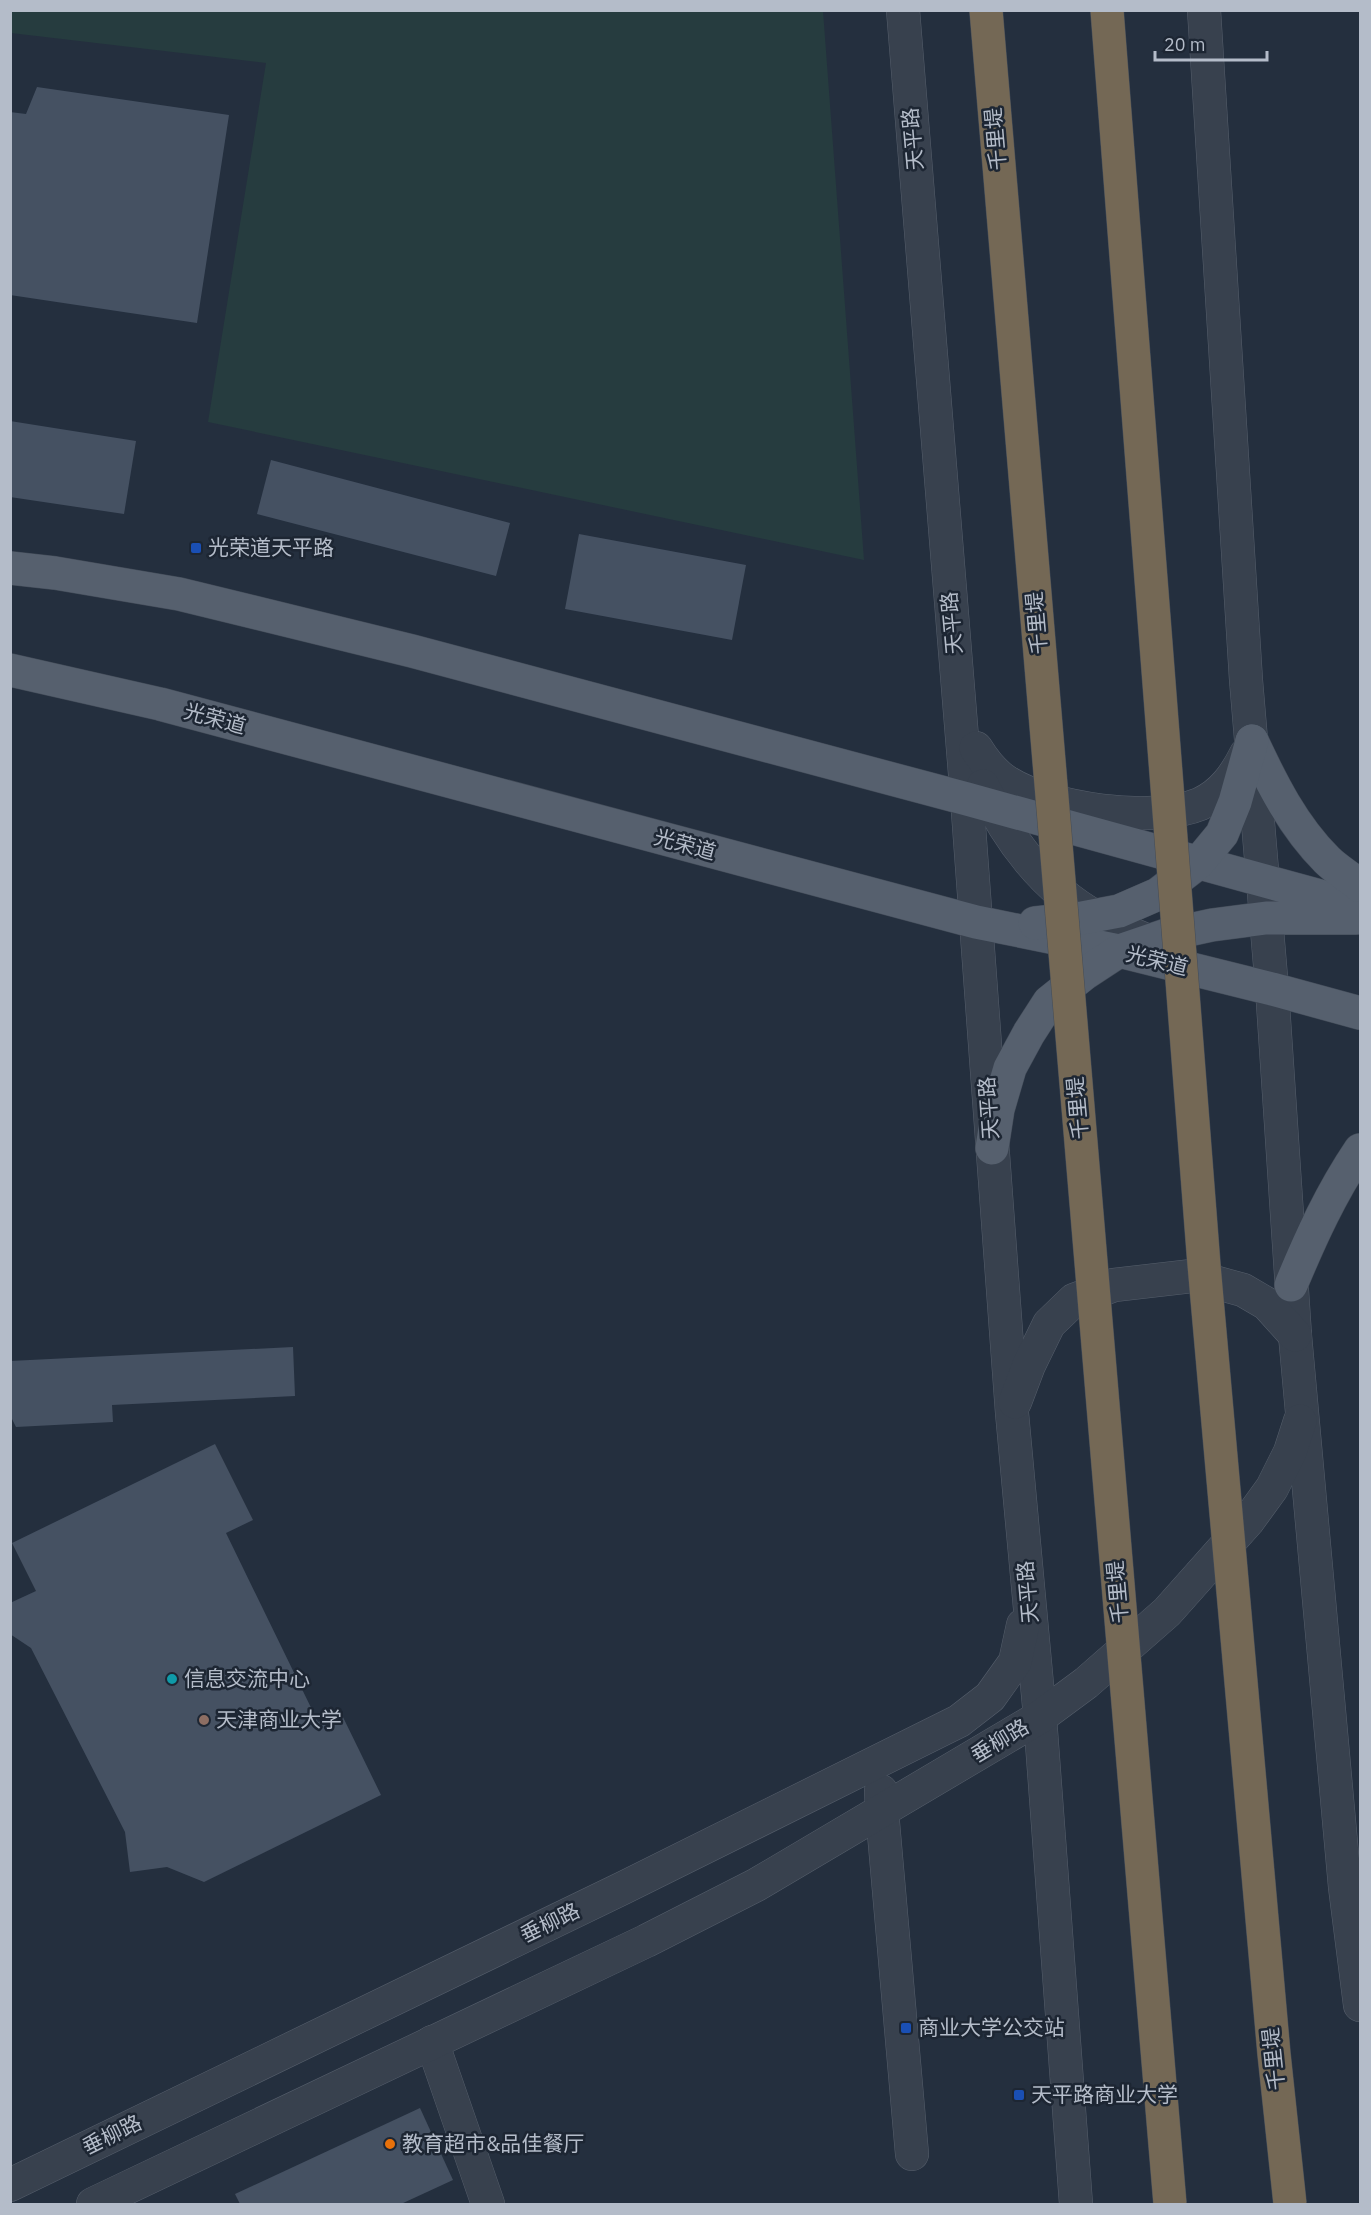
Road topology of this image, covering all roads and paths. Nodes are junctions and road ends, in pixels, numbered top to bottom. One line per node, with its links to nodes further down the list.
1 (903, 10): 7 (street, 天平路)
2 (986, 10): 38 (highway, 千里堤, bridge)
3 (1107, 10): 39 (highway, 千里堤, bridge)
4 (1204, 10): 8 (street)
5 (10, 568): 9 (main road)
6 (10, 670): 17 (main road, 光荣道)
7 (959, 707): 8 (street); 9 (street)
8 (1252, 741): 10 (main road); 11 (street); 12 (main road)
9 (980, 802): 10 (main road); 14 (street); 17 (street, 天平路)
10 (1198, 863): 11 (main road); 14 (main road)
11 (1262, 880): 13 (main road); 15 (street)
12 (1360, 886)
13 (1360, 907)
14 (1094, 916): 17 (main road); 18 (street)
15 (1266, 918): 16 (main road); 18 (main road); 19 (street)
16 (1360, 918)
17 (976, 922): 18 (main road, 光荣道); 21 (street, 天平路)
18 (1134, 946): 19 (main road, 光荣道); 21 (main road)
19 (1272, 989): 20 (main road, 光荣道); 23 (street)
20 (1360, 1013)
21 (992, 1148): 26 (street, 天平路)
22 (1360, 1150): 23 (main road)
23 (1291, 1285): 24 (street)
24 (1295, 1335): 25 (street); 26 (street)
25 (1303, 1410): 28 (street, 垂柳路); 31 (street)
26 (1012, 1413): 27 (street, 天平路)
27 (1028, 1603): 28 (street, 天平路); 29 (street, 垂柳路)
28 (1040, 1718): 30 (street, 垂柳路); 37 (street, 天平路)
29 (913, 1743): 30 (street); 34 (street, 垂柳路)
30 (882, 1811): 32 (street, 垂柳路); 33 (street)
31 (1360, 2005)
32 (432, 2042): 35 (street, 垂柳路); 36 (street)
33 (912, 2154)
34 (10, 2185)
35 (93, 2205)
36 (488, 2205)
37 (1076, 2205)
38 (1170, 2205)
39 (1290, 2205)

